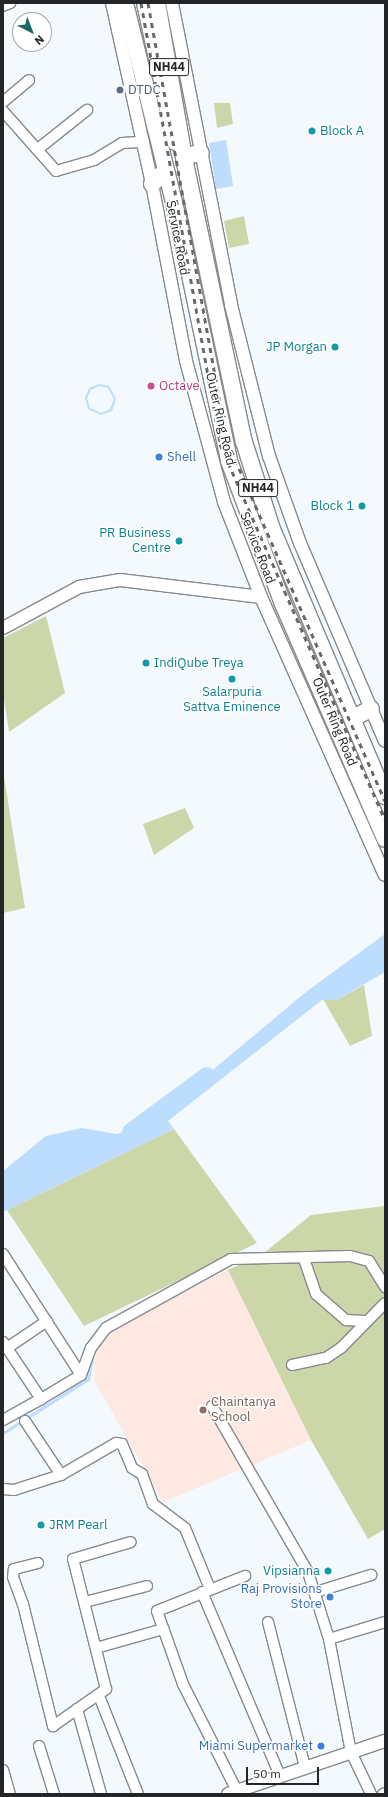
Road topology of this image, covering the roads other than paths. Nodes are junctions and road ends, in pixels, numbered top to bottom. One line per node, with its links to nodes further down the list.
1 (10, 3): 7 (street)
2 (112, 3): 12 (street, Service Road)
3 (125, 3): 16 (highway, Outer Ring Road / NH44)
4 (145, 3): 15 (highway)
5 (157, 3): 15 (highway, Outer Ring Road / NH44)
6 (172, 3): 14 (street)
7 (3, 6)
8 (29, 80): 9 (street)
9 (3, 102)
10 (87, 110): 13 (street)
11 (3, 111): 13 (street)
12 (144, 142): 13 (street); 17 (street, Service Road)
13 (38, 149)
14 (201, 153): 15 (highway); 20 (street)
15 (184, 160): 21 (highway, Outer Ring Road / NH44)
16 (164, 172): 17 (highway); 24 (highway, Outer Ring Road / NH44)
17 (152, 184): 18 (street, Service Road)
18 (261, 596): 19 (street); 25 (street, Service Road)
19 (3, 628)
20 (371, 709): 21 (highway); 22 (street)
21 (352, 718): 23 (highway, Outer Ring Road / NH44)
22 (385, 742)
23 (385, 796)
24 (385, 839)
25 (385, 875)
26 (3, 1254): 30 (street)
27 (304, 1259): 28 (street); 31 (street); 34 (street)
28 (385, 1287)
29 (385, 1303): 31 (street)
30 (47, 1321): 32 (street); 34 (street)
31 (364, 1321): 33 (street)
32 (5, 1345): 35 (street)
33 (292, 1365)
34 (81, 1375): 35 (street)
35 (41, 1399): 37 (street)
36 (212, 1406): 47 (street)
37 (3, 1420)
38 (25, 1421): 39 (street)
39 (61, 1475): 40 (street); 46 (street)
40 (3, 1489)
41 (131, 1542): 48 (street)
42 (38, 1563): 55 (street)
43 (371, 1575): 47 (street)
44 (245, 1576): 46 (street)
45 (147, 1586): 48 (street)
46 (206, 1590): 51 (street); 61 (street)
47 (316, 1592): 52 (street)
48 (84, 1602): 53 (street)
49 (268, 1622): 59 (street)
50 (385, 1622): 52 (street)
51 (163, 1629): 53 (street); 62 (street)
52 (329, 1639): 58 (street)
53 (96, 1648): 54 (street)
54 (99, 1696): 55 (street); 66 (street)
55 (77, 1709): 65 (street)
56 (385, 1741): 58 (street)
57 (39, 1746): 64 (street)
58 (351, 1752): 59 (street); 67 (street)
59 (305, 1767): 61 (street)
60 (3, 1770): 63 (street)
61 (280, 1776): 62 (street)
62 (232, 1793)
63 (10, 1794)
64 (54, 1794)
65 (101, 1794)
66 (138, 1794)
67 (371, 1794)

